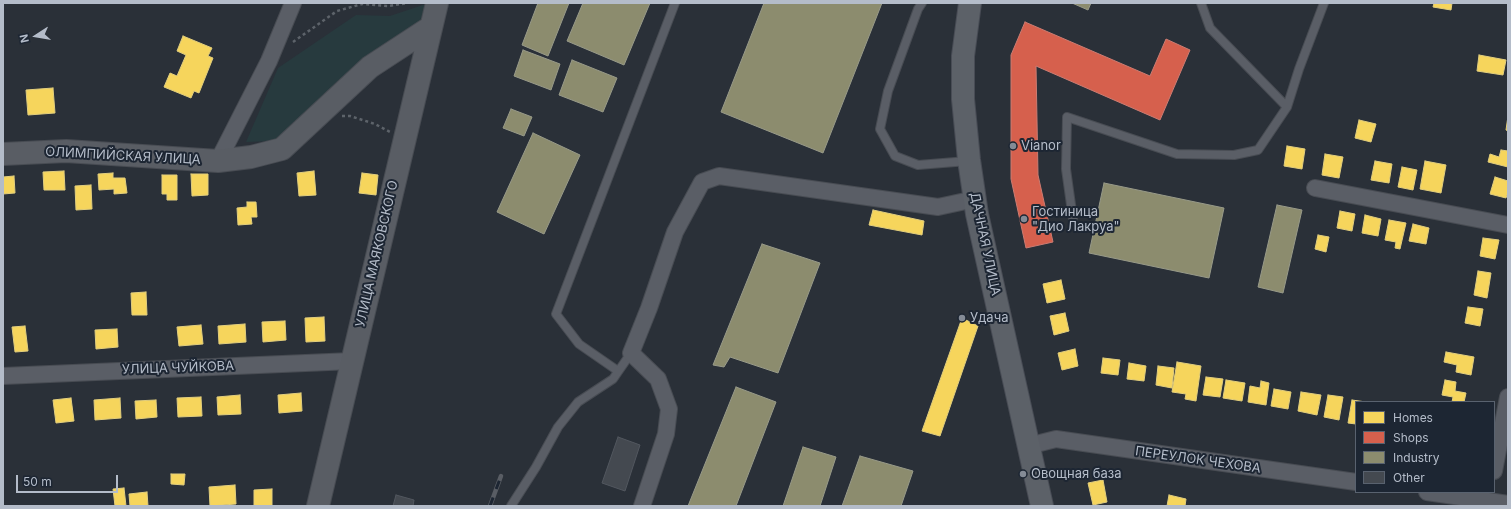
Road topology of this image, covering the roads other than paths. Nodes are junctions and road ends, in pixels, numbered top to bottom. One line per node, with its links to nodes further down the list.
1 (293, 3): 13 (street, ОЛИМПИЙСКАЯ УЛИЦА)
2 (437, 3): 9 (street, УЛИЦА МАЯКОВСКОГО)
3 (675, 3): 20 (lane)
4 (922, 3): 12 (lane)
5 (970, 3): 12 (main road, ДАЧНАЯ УЛИЦА)
6 (982, 3): 15 (main road, ДАЧНАЯ УЛИЦА)
7 (1201, 3): 10 (lane)
8 (1324, 3): 10 (lane)
9 (431, 26): 13 (street, ОЛИМПИЙСКАЯ УЛИЦА); 19 (street, УЛИЦА МАЯКОВСКОГО)
10 (1287, 107): 16 (lane)
11 (3, 154): 13 (street, ОЛИМПИЙСКАЯ УЛИЦА)
12 (968, 160): 15 (main road, ДАЧНАЯ УЛИЦА)
13 (218, 161)
14 (1315, 188): 17 (street)
15 (980, 198): 18 (street); 23 (main road, ДАЧНАЯ УЛИЦА)
16 (1073, 219)
17 (1508, 225)
18 (631, 354): 20 (lane); 31 (street)
19 (352, 361): 21 (street, УЛИЦА ЧУЙКОВА); 29 (street, УЛИЦА МАЯКОВСКОГО)
20 (618, 371): 30 (lane)
21 (3, 376)
22 (1508, 397): 24 (street)
23 (1034, 444): 25 (street, ПЕРЕУЛОК ЧЕХОВА); 32 (main road, ДАЧНАЯ УЛИЦА); 33 (main road, ДАЧНАЯ УЛИЦА)
24 (1495, 466)
25 (1355, 482)
26 (1435, 493): 27 (street)
27 (1489, 500): 28 (street)
28 (1508, 504)
29 (318, 506)
30 (512, 506)
31 (642, 506)
32 (1042, 506)
33 (1054, 506)

